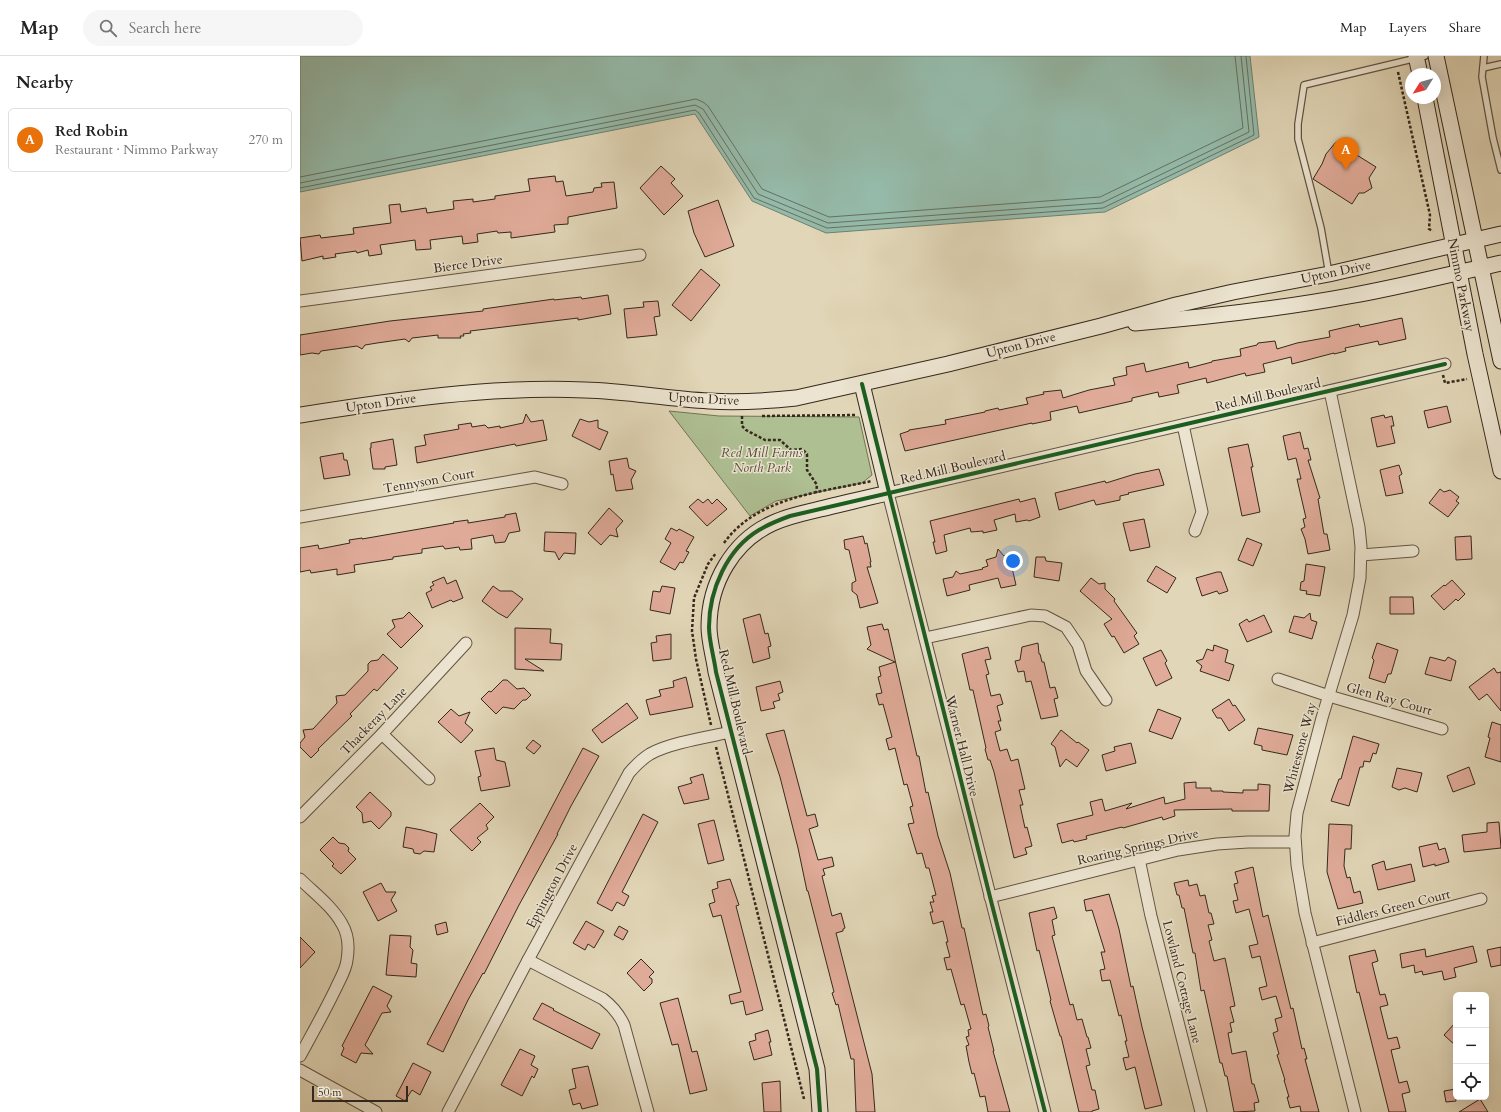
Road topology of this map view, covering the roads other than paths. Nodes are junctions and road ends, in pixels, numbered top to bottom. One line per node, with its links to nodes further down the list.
1 (1436, 56): 12 (main road, Nimmo Parkway)
2 (1484, 56): 6 (lane)
3 (1419, 57): 5 (main road); 18 (lane)
4 (1501, 64): 6 (lane)
5 (1420, 68)
6 (1483, 68): 9 (lane)
7 (1425, 104): 13 (main road, Nimmo Parkway)
8 (1501, 137): 9 (lane)
9 (1493, 138): 10 (lane)
10 (1501, 170)
11 (1501, 234): 12 (main road, Upton Drive)
12 (1476, 240): 13 (main road, Upton Drive); 16 (main road, Nimmo Parkway)
13 (1453, 245): 17 (main road, Nimmo Parkway); 18 (main road, Upton Drive)
14 (640, 255): 19 (street, Bierce Drive)
15 (1501, 263): 16 (main road, Upton Drive)
16 (1481, 268): 17 (main road, Upton Drive); 21 (main road, Nimmo Parkway)
17 (1459, 273): 20 (main road, Upton Drive); 27 (main road, Nimmo Parkway)
18 (1329, 274): 20 (main road, Upton Drive)
19 (300, 301)
20 (1101, 326): 23 (main road, Upton Drive)
21 (1501, 361)
22 (1443, 365): 24 (street, Red Mill Boulevard)
23 (862, 384): 25 (main road, Upton Drive); 29 (main road, Warner Hall Drive)
24 (1330, 391): 26 (street, Red Mill Boulevard); 33 (street, Whitestone Way)
25 (300, 415)
26 (1183, 425): 29 (street, Red Mill Boulevard); 31 (street)
27 (1501, 471)
28 (562, 484): 30 (street, Tennyson Court)
29 (888, 493): 34 (street, Warner Hall Drive); 40 (main road, Red Mill Boulevard)
30 (300, 517)
31 (1195, 531)
32 (1413, 551): 33 (street)
33 (1361, 555): 37 (street, Whitestone Way)
34 (925, 638): 38 (street); 47 (street, Warner Hall Drive)
35 (466, 643): 41 (street, Thackeray Lane)
36 (1278, 679): 37 (street, Glen Ray Court)
37 (1329, 696): 39 (street, Glen Ray Court); 44 (street, Whitestone Way)
38 (1106, 700)
39 (1442, 729)
40 (731, 732): 50 (street, Eppington Drive); 56 (main road, Red Mill Boulevard)
41 (382, 734): 42 (street); 43 (street, Thackeray Lane)
42 (429, 779)
43 (300, 817)
44 (1295, 842): 45 (street, Roaring Springs Drive); 49 (street, Whitestone Way)
45 (1138, 859): 47 (street, Roaring Springs Drive); 58 (street, Lowland Cottage Lane)
46 (300, 879): 51 (street)
47 (990, 897): 57 (street, Warner Hall Drive)
48 (1481, 899): 49 (street, Fiddlers Green Court)
49 (1312, 943): 59 (street, Whitestone Way)
50 (528, 960): 54 (street, Eppington Drive); 55 (street)
51 (300, 1056)
52 (300, 1070): 53 (street)
53 (376, 1112)
54 (448, 1112)
55 (648, 1112)
56 (820, 1112)
57 (1045, 1112)
58 (1201, 1112)
59 (1355, 1112)

